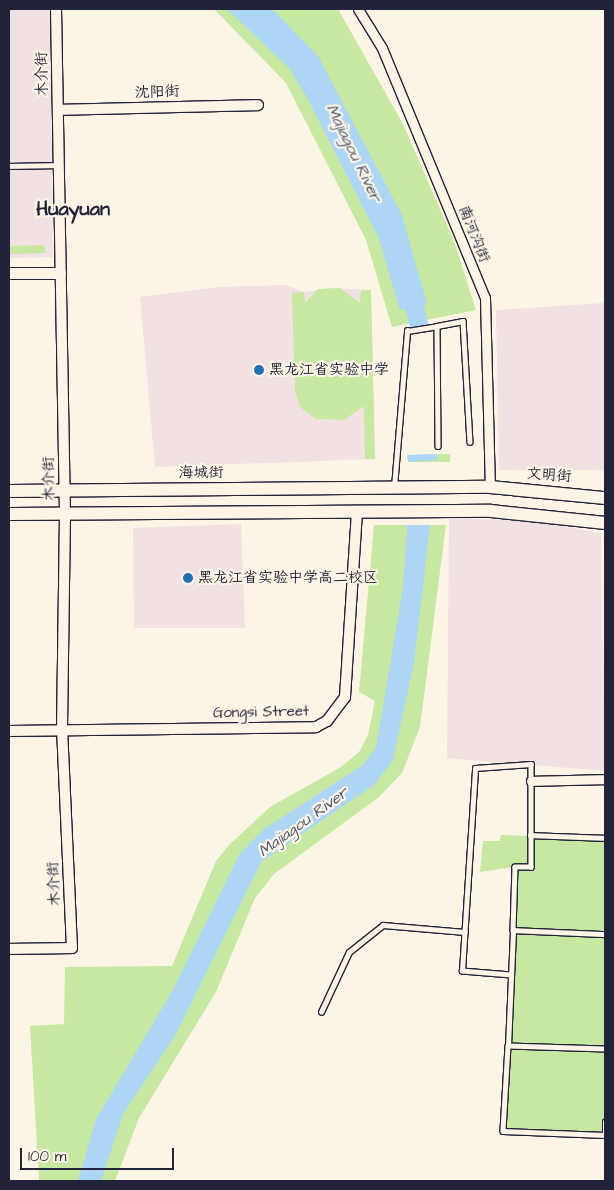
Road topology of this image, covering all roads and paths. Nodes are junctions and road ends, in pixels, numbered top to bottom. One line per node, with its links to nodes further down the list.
1 (56, 9): 4 (street, 木介街)
2 (358, 9): 13 (street, 南河沟街)
3 (258, 104): 4 (street, 沈阳街)
4 (58, 110): 5 (street, 木介街)
5 (59, 165): 6 (lane); 8 (street, 木介街)
6 (9, 166)
7 (9, 273): 8 (main road)
8 (60, 273): 14 (street, 木介街)
9 (437, 326): 10 (lane); 11 (lane); 12 (lane)
10 (470, 442)
11 (438, 446)
12 (394, 488): 13 (main road, 文明街); 14 (main road, 海城街)
13 (490, 488): 16 (main road, 文明街)
14 (64, 490): 15 (main road, 海城街); 19 (street, 木介街)
15 (9, 491)
16 (605, 498)
17 (357, 512): 19 (main road); 20 (main road); 21 (street, Gongsi Street)
18 (9, 514): 19 (main road)
19 (65, 514): 21 (street, 木介街)
20 (605, 523)
21 (62, 729): 22 (street, Gongsi Street); 30 (street, 木介街)
22 (9, 730)
23 (605, 779): 24 (street)
24 (531, 781): 25 (lane); 28 (lane)
25 (530, 835): 26 (lane); 27 (lane)
26 (605, 838)
27 (513, 930): 29 (lane); 31 (lane)
28 (464, 932): 31 (lane); 32 (lane)
29 (605, 934)
30 (9, 949)
31 (511, 975): 33 (lane)
32 (321, 1012)
33 (508, 1046): 34 (lane); 36 (lane)
34 (605, 1049)
35 (605, 1122): 36 (lane)
36 (605, 1135)

